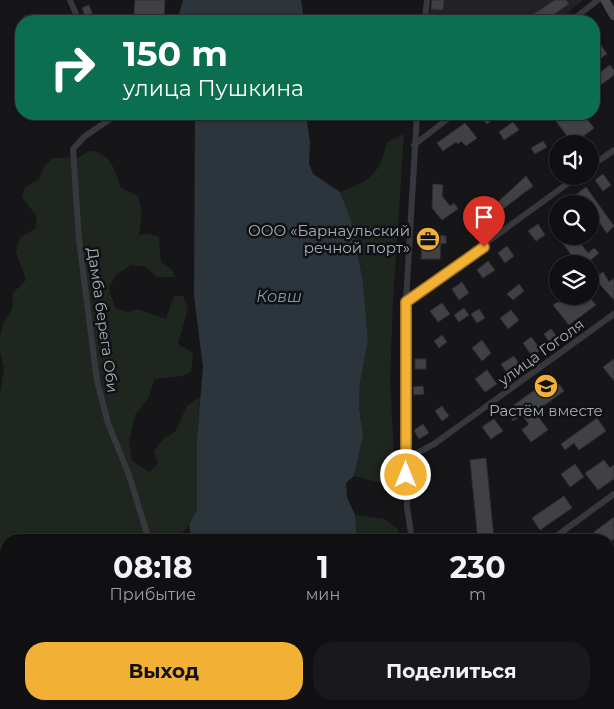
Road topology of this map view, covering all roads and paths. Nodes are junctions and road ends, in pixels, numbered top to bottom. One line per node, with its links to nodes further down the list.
1 (70, 0): 5 (street)
2 (427, 0): 6 (street)
3 (598, 0): 7 (street)
4 (605, 0): 8 (street)
5 (76, 15)
6 (426, 15)
7 (579, 15)
8 (614, 16)
9 (109, 120): 20 (street, Дамба берега Оби)
10 (416, 120): 12 (street)
11 (446, 120): 12 (street)
12 (414, 145): 16 (street)
13 (614, 150): 14 (street)
14 (599, 161)
15 (566, 185): 16 (street)
16 (406, 302): 18 (street)
17 (614, 314): 18 (street, улица Гоголя)
18 (406, 459): 21 (street)
19 (614, 494): 22 (street)
20 (147, 534)
21 (411, 534)
22 (559, 534)

